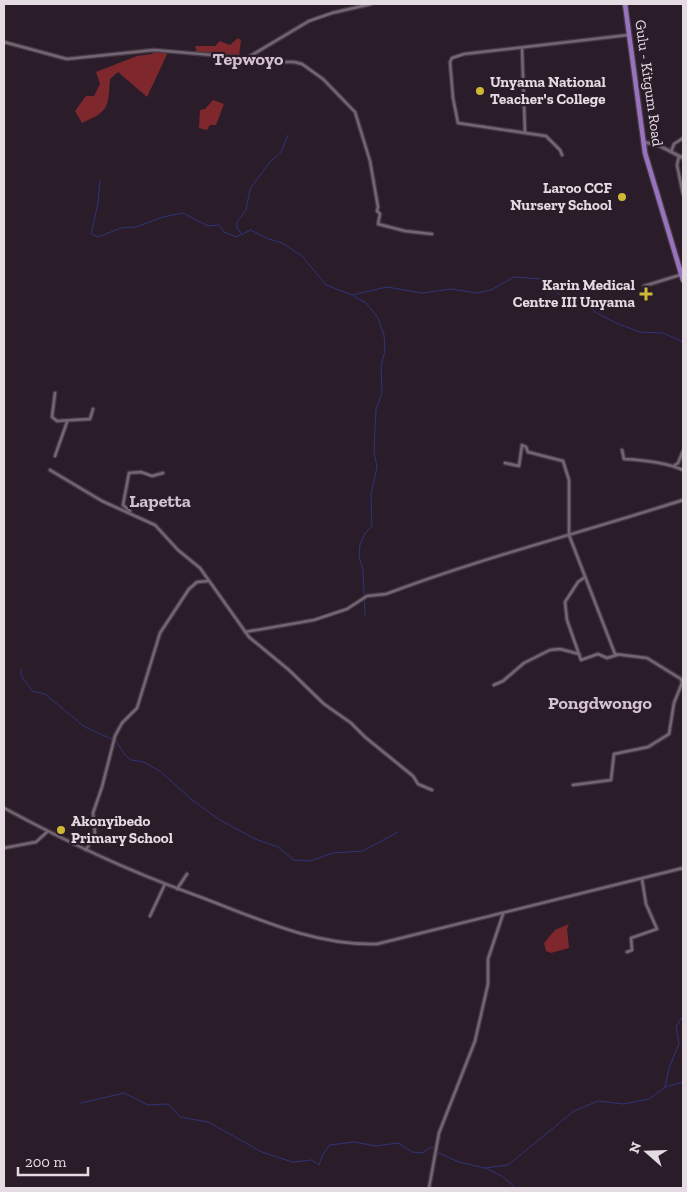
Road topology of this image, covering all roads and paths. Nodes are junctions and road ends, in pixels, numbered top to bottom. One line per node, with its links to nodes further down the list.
1 (371, 4): 6 (street)
2 (625, 4): 3 (main road, Gulu - Kitgum Road)
3 (630, 35): 5 (street); 9 (main road, Gulu - Kitgum Road)
4 (4, 42): 6 (street)
5 (522, 48): 7 (street); 7 (street)
6 (238, 58): 15 (street)
7 (525, 132): 11 (street)
8 (683, 138): 10 (street)
9 (643, 142): 10 (street); 16 (main road, Gulu - Kitgum Road)
10 (672, 152): 12 (street)
11 (562, 156)
12 (679, 156): 13 (street); 14 (street)
13 (683, 158)
14 (683, 194)
15 (432, 234)
16 (683, 276): 17 (street)
17 (644, 286)
18 (55, 393): 20 (street)
19 (92, 409): 20 (street)
20 (67, 422): 23 (street)
21 (622, 450): 25 (street)
22 (683, 451): 25 (street)
23 (56, 456)
24 (505, 463): 31 (street)
25 (673, 466): 27 (street)
26 (50, 470): 30 (street)
27 (683, 470)
28 (163, 473): 30 (street)
29 (683, 500): 31 (street)
30 (134, 514): 33 (street)
31 (569, 535): 32 (street); 34 (street)
32 (585, 577): 35 (street); 36 (street)
33 (209, 581): 34 (street); 44 (street)
34 (245, 632): 40 (street)
35 (579, 654): 36 (street); 38 (street)
36 (617, 655): 37 (street)
37 (682, 680): 39 (street)
38 (494, 685)
39 (573, 785)
40 (432, 790)
41 (4, 808): 42 (street)
42 (47, 832): 43 (street); 44 (street)
43 (4, 848)
44 (86, 850): 48 (street)
45 (683, 868): 47 (street)
46 (187, 874): 49 (street)
47 (642, 879): 50 (street); 52 (street)
48 (165, 884): 49 (street); 51 (street)
49 (177, 889): 50 (street)
50 (502, 914): 53 (street)
51 (150, 916)
52 (627, 952)
53 (429, 1188)

